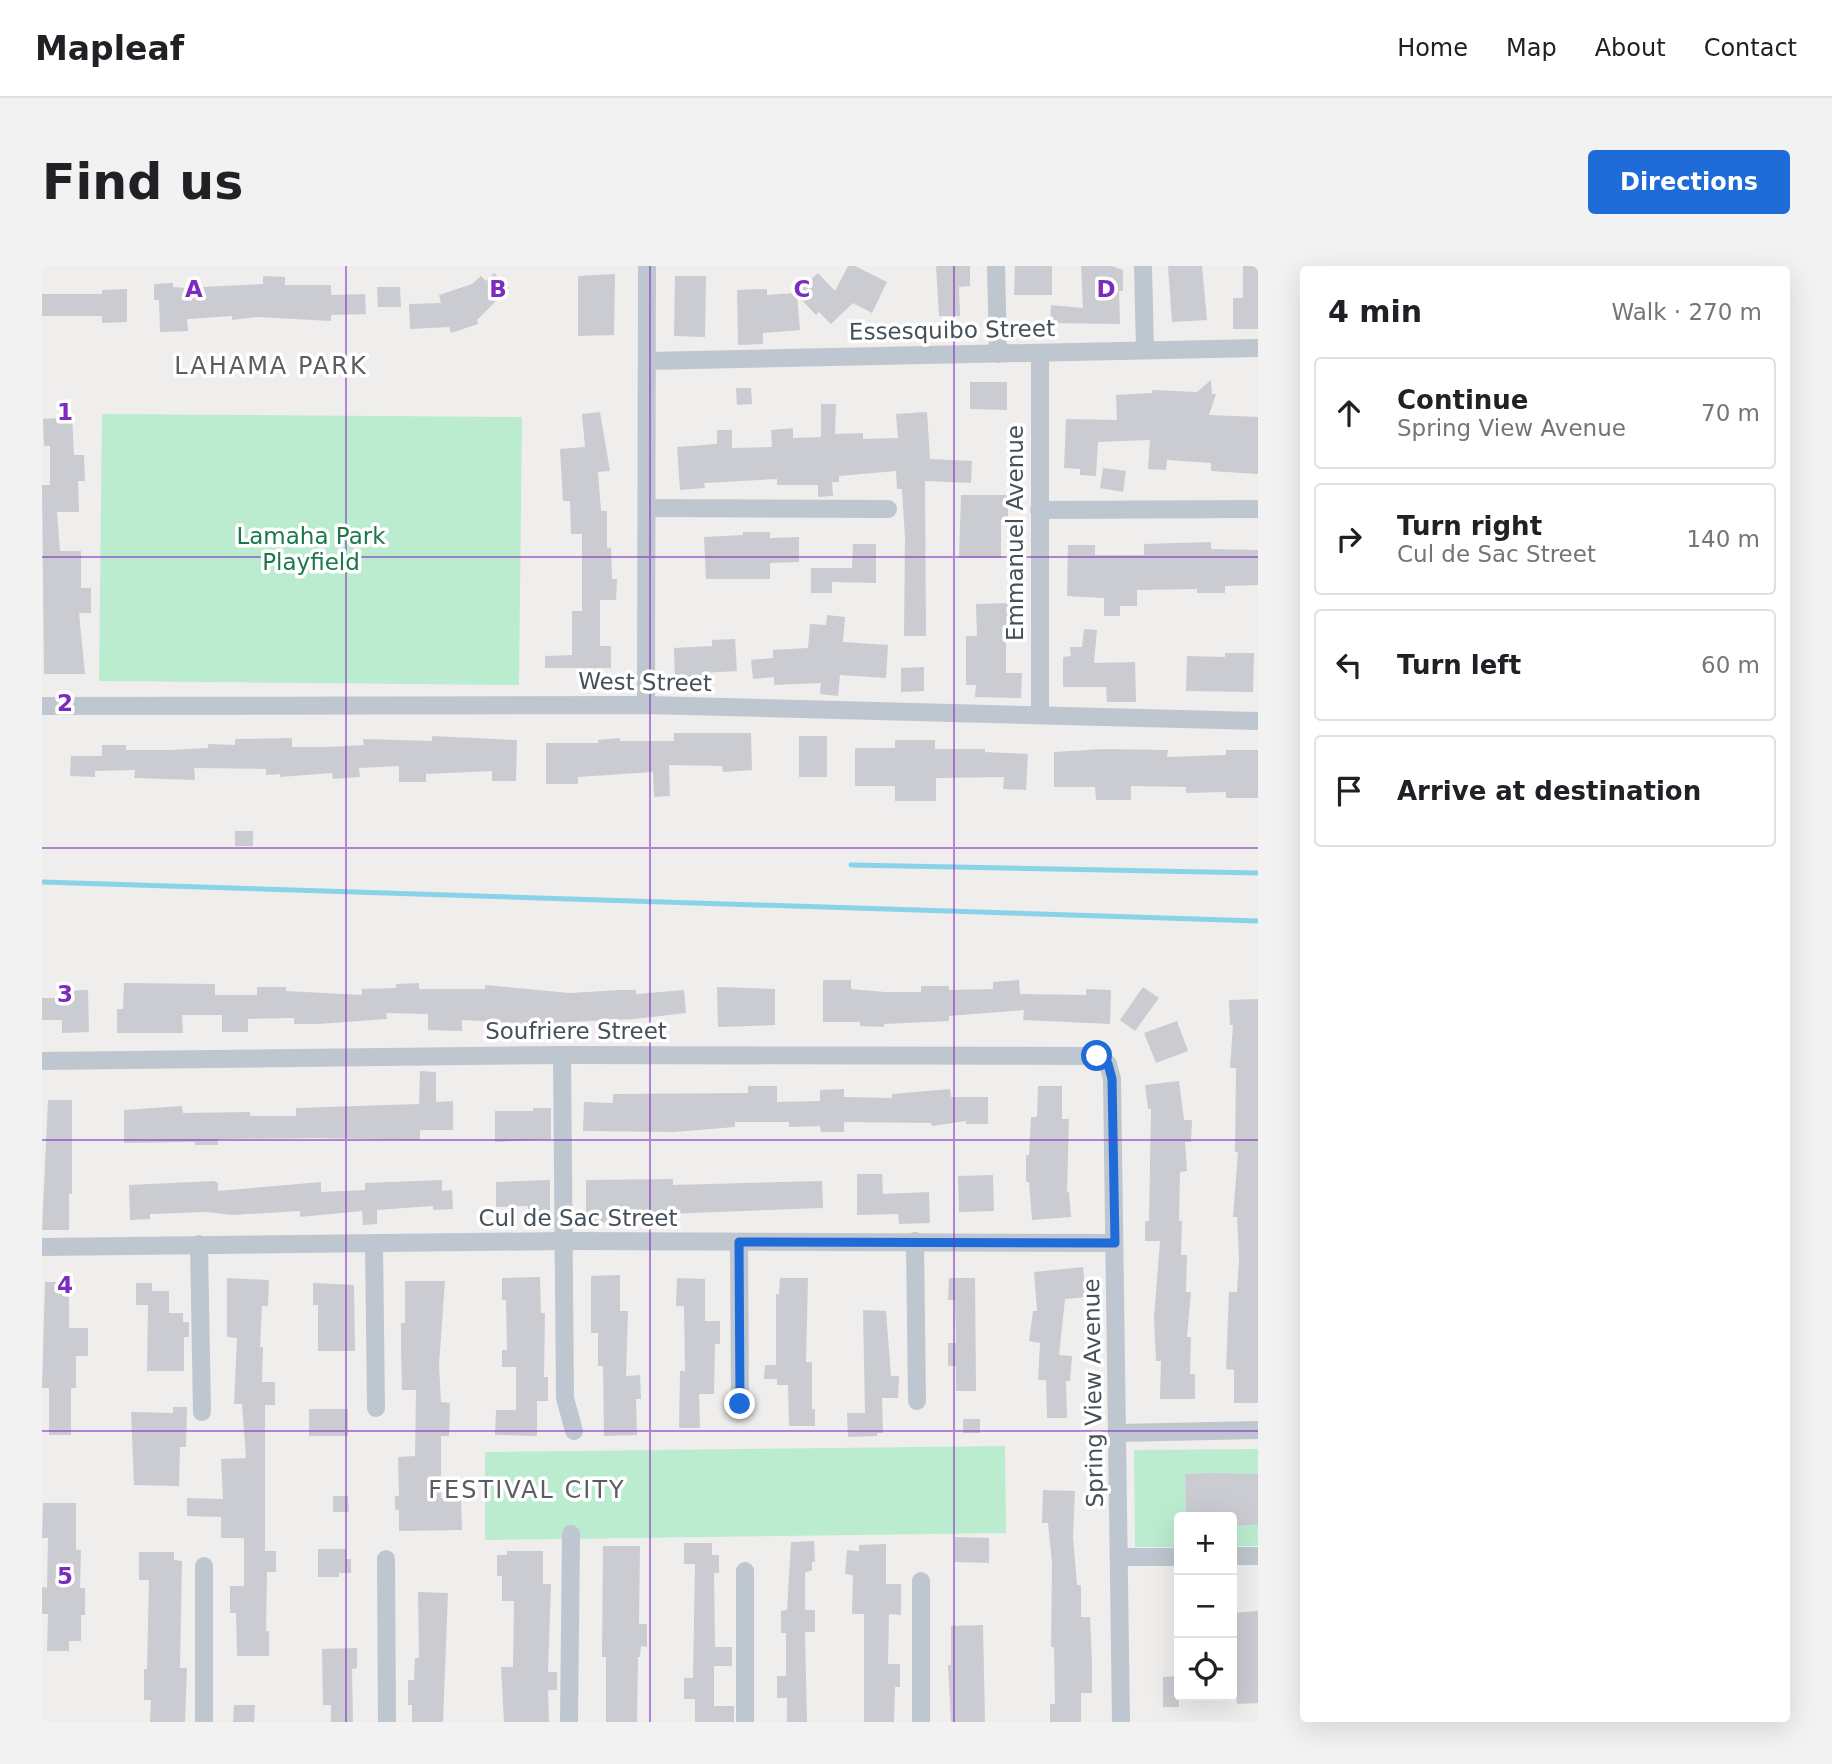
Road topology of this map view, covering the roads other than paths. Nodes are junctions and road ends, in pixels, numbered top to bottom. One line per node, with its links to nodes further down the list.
1 (647, 266): 8 (street)
2 (996, 266): 7 (street)
3 (1143, 266): 5 (street)
4 (1258, 348): 5 (street, Essesquibo Street)
5 (1145, 350): 6 (street, Essesquibo Street)
6 (1040, 353): 7 (street, Essesquibo Street); 12 (street, Emmanuel Avenue)
7 (998, 354): 8 (street, Essesquibo Street)
8 (647, 362): 9 (street)
9 (647, 508): 10 (street); 13 (street)
10 (888, 509)
11 (1258, 509): 12 (street)
12 (1039, 510): 15 (street, Emmanuel Avenue)
13 (646, 705): 14 (street, West Street); 15 (street, West Street)
14 (42, 706)
15 (1040, 713): 16 (street, West Street)
16 (1253, 720)
17 (562, 1055): 18 (street, Soufriere Street); 19 (street, Soufriere Street); 20 (street)
18 (42, 1061)
19 (1108, 1064): 23 (street, Spring View Avenue)
20 (563, 1241): 22 (street, Cul de Sac Street); 25 (street, Cul de Sac Street); 32 (street)
21 (915, 1241): 22 (street, Cul de Sac Street); 23 (street, Cul de Sac Street); 27 (street)
22 (739, 1242): 28 (street)
23 (1115, 1243): 33 (street, Spring View Avenue)
24 (198, 1244): 25 (street, Cul de Sac Street); 26 (street, Cul de Sac Street); 30 (street)
25 (374, 1244): 29 (street)
26 (42, 1248)
27 (917, 1401)
28 (740, 1404)
29 (376, 1408)
30 (202, 1412)
31 (1258, 1430): 33 (street)
32 (574, 1431)
33 (1118, 1433): 37 (street, Spring View Avenue)
34 (571, 1534): 45 (street)
35 (1237, 1556): 36 (street)
36 (1258, 1556)
37 (1121, 1557): 38 (street); 48 (street, Spring View Avenue)
38 (1174, 1557)
39 (386, 1559): 44 (street)
40 (204, 1566): 43 (street)
41 (745, 1571): 46 (street)
42 (921, 1580): 47 (street)
43 (204, 1722)
44 (387, 1722)
45 (569, 1722)
46 (746, 1722)
47 (921, 1722)
48 (1121, 1722)

